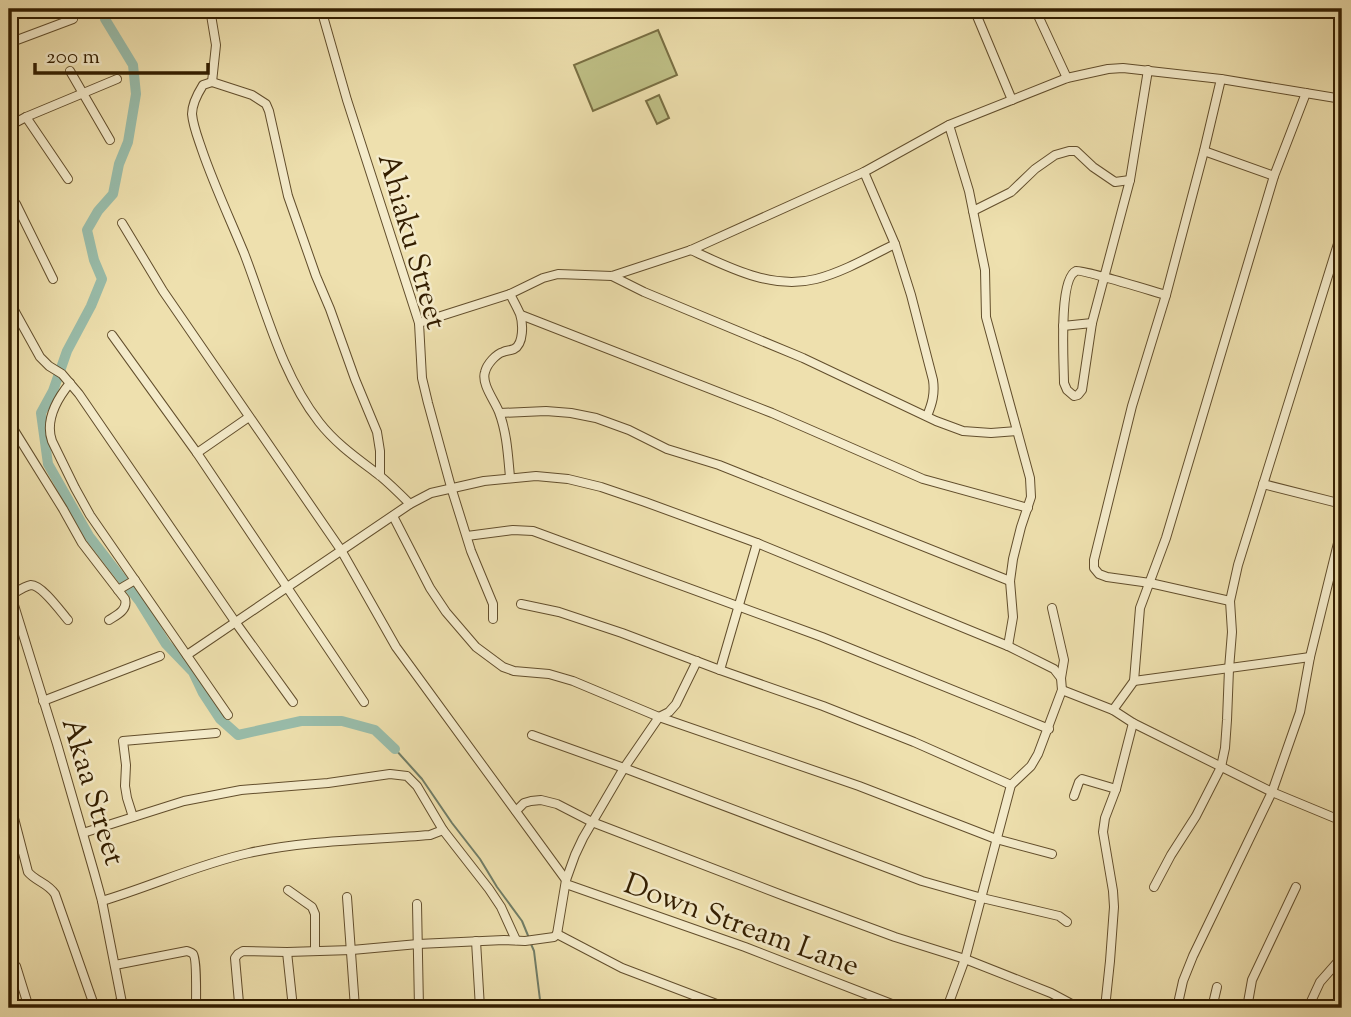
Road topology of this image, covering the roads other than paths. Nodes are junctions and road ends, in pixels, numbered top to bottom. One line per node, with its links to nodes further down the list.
1 (210, 9): 14 (street)
2 (321, 9): 41 (street, Ahiaku Street)
3 (974, 9): 18 (street)
4 (1035, 9): 11 (street)
5 (1319, 9): 6 (street)
6 (1342, 15)
7 (73, 19): 8 (street)
8 (9, 43)
9 (1148, 70): 11 (street); 13 (street); 27 (street)
10 (70, 71): 15 (street)
11 (1067, 78): 18 (street)
12 (117, 79): 15 (street)
13 (1221, 79): 16 (street); 23 (street)
14 (212, 82): 52 (street); 52 (street)
15 (83, 93): 19 (street); 22 (street)
16 (1306, 93): 17 (street); 25 (street)
17 (1342, 99)
18 (1012, 100): 20 (street)
19 (26, 117): 21 (street); 26 (street)
20 (949, 125): 24 (street); 29 (street)
21 (9, 126)
22 (110, 140)
23 (1204, 152): 25 (street); 38 (street)
24 (864, 172): 32 (street); 33 (street)
25 (1274, 176): 66 (street)
26 (68, 178)
27 (1130, 180): 29 (street); 35 (street)
28 (9, 194): 36 (street)
29 (973, 211): 50 (street)
30 (122, 223): 48 (street)
31 (1342, 231): 54 (street)
32 (895, 244): 33 (street); 47 (street)
33 (691, 250): 34 (street)
34 (612, 276): 37 (street); 47 (street)
35 (1104, 278): 38 (street); 42 (street); 43 (street)
36 (53, 279)
37 (510, 294): 40 (street); 41 (street)
38 (1166, 295): 66 (street)
39 (9, 301): 45 (street)
40 (521, 316): 46 (street); 58 (street)
41 (419, 323): 55 (street, Ahiaku Street)
42 (1092, 323): 43 (street); 43 (street)
43 (1063, 326)
44 (112, 335): 51 (street)
45 (71, 383): 64 (street); 77 (street)
46 (499, 413): 53 (street); 65 (street)
47 (927, 416): 50 (street)
48 (249, 417): 51 (street); 63 (street)
49 (9, 422): 68 (street)
50 (1017, 431): 58 (street)
51 (197, 453): 67 (street)
52 (380, 476): 56 (street)
53 (510, 477): 55 (street); 62 (street)
54 (1263, 484): 57 (street); 70 (street)
55 (451, 487): 56 (street); 61 (street, Ahiaku Street)
56 (410, 504): 59 (street)
57 (1342, 504)
58 (1028, 508): 65 (street)
59 (393, 516): 63 (street); 93 (street)
60 (1342, 527): 81 (street)
61 (467, 536): 72 (street); 74 (street, Ahiaku Street)
62 (757, 543): 72 (street); 78 (street)
63 (341, 550): 67 (street); 105 (street)
64 (133, 581): 68 (street); 79 (street)
65 (1010, 581): 78 (street)
66 (1150, 583): 70 (street); 86 (street)
67 (287, 588): 77 (street); 90 (street)
68 (120, 589): 76 (street)
69 (10, 592): 75 (street); 88 (street, Akaa Street)
70 (1230, 601): 83 (street)
71 (521, 604): 82 (street)
72 (740, 606): 84 (street); 95 (street)
73 (1052, 608): 85 (street)
74 (493, 619)
75 (68, 620)
76 (109, 620)
77 (236, 623): 79 (street); 89 (street)
78 (1008, 646): 85 (street)
79 (187, 655): 92 (street)
80 (160, 656): 88 (street)
81 (1310, 657): 83 (street); 102 (street)
82 (697, 661): 84 (street); 93 (street)
83 (1229, 669): 86 (street); 98 (street)
84 (720, 670): 100 (street)
85 (1061, 678): 87 (street)
86 (1134, 681): 91 (street)
87 (1062, 690): 91 (street); 95 (street)
88 (43, 701): 110 (street, Akaa Street)
89 (293, 702)
90 (364, 702)
91 (1113, 710): 94 (street)
92 (228, 715)
93 (659, 717): 99 (street); 111 (street)
94 (1133, 723): 98 (street); 101 (street)
95 (1049, 729): 100 (street)
96 (216, 733): 106 (street)
97 (532, 735): 99 (street)
98 (1221, 767): 102 (street); 114 (street)
99 (624, 768): 108 (street); 118 (street)
100 (1011, 785): 111 (street)
101 (1116, 789): 103 (street); 149 (street)
102 (1272, 792): 107 (street); 134 (street)
103 (1074, 796)
104 (9, 799): 138 (street)
105 (516, 811): 108 (street); 113 (street)
106 (129, 818): 109 (street); 110 (street)
107 (1342, 821)
108 (592, 822): 113 (street); 130 (street)
109 (443, 830): 119 (street); 123 (street)
110 (83, 833): 119 (street, Akaa Street)
111 (996, 839): 112 (street); 118 (street)
112 (1052, 853)
113 (566, 882): 122 (street); 146 (street, Down Stream Lane)
114 (1154, 887)
115 (1296, 887): 151 (street)
116 (288, 890): 127 (street)
117 (347, 897): 126 (street)
118 (982, 898): 121 (street); 130 (street)
119 (102, 901): 132 (street, Akaa Street)
120 (417, 904): 125 (street)
121 (1067, 922)
122 (557, 934): 123 (street); 145 (street)
123 (520, 941): 124 (street)
124 (476, 942): 125 (street); 144 (street)
125 (418, 944): 126 (street); 143 (street)
126 (352, 950): 127 (street); 142 (street)
127 (314, 951): 128 (street)
128 (287, 952): 135 (street); 141 (street)
129 (1342, 957): 152 (street)
130 (965, 959): 147 (street); 148 (street)
131 (9, 961): 137 (street)
132 (116, 965): 136 (street, Akaa Street); 140 (street)
133 (1217, 987): 150 (street)
134 (1179, 999)
135 (239, 1003)
136 (123, 1005): 139 (street)
137 (29, 1008)
138 (95, 1008)
139 (102, 1008)
140 (196, 1008)
141 (293, 1008)
142 (355, 1008)
143 (419, 1008)
144 (480, 1008)
145 (727, 1008)
146 (902, 1008)
147 (947, 1008)
148 (1079, 1008)
149 (1105, 1008)
150 (1212, 1008)
151 (1247, 1008)
152 (1308, 1008)

